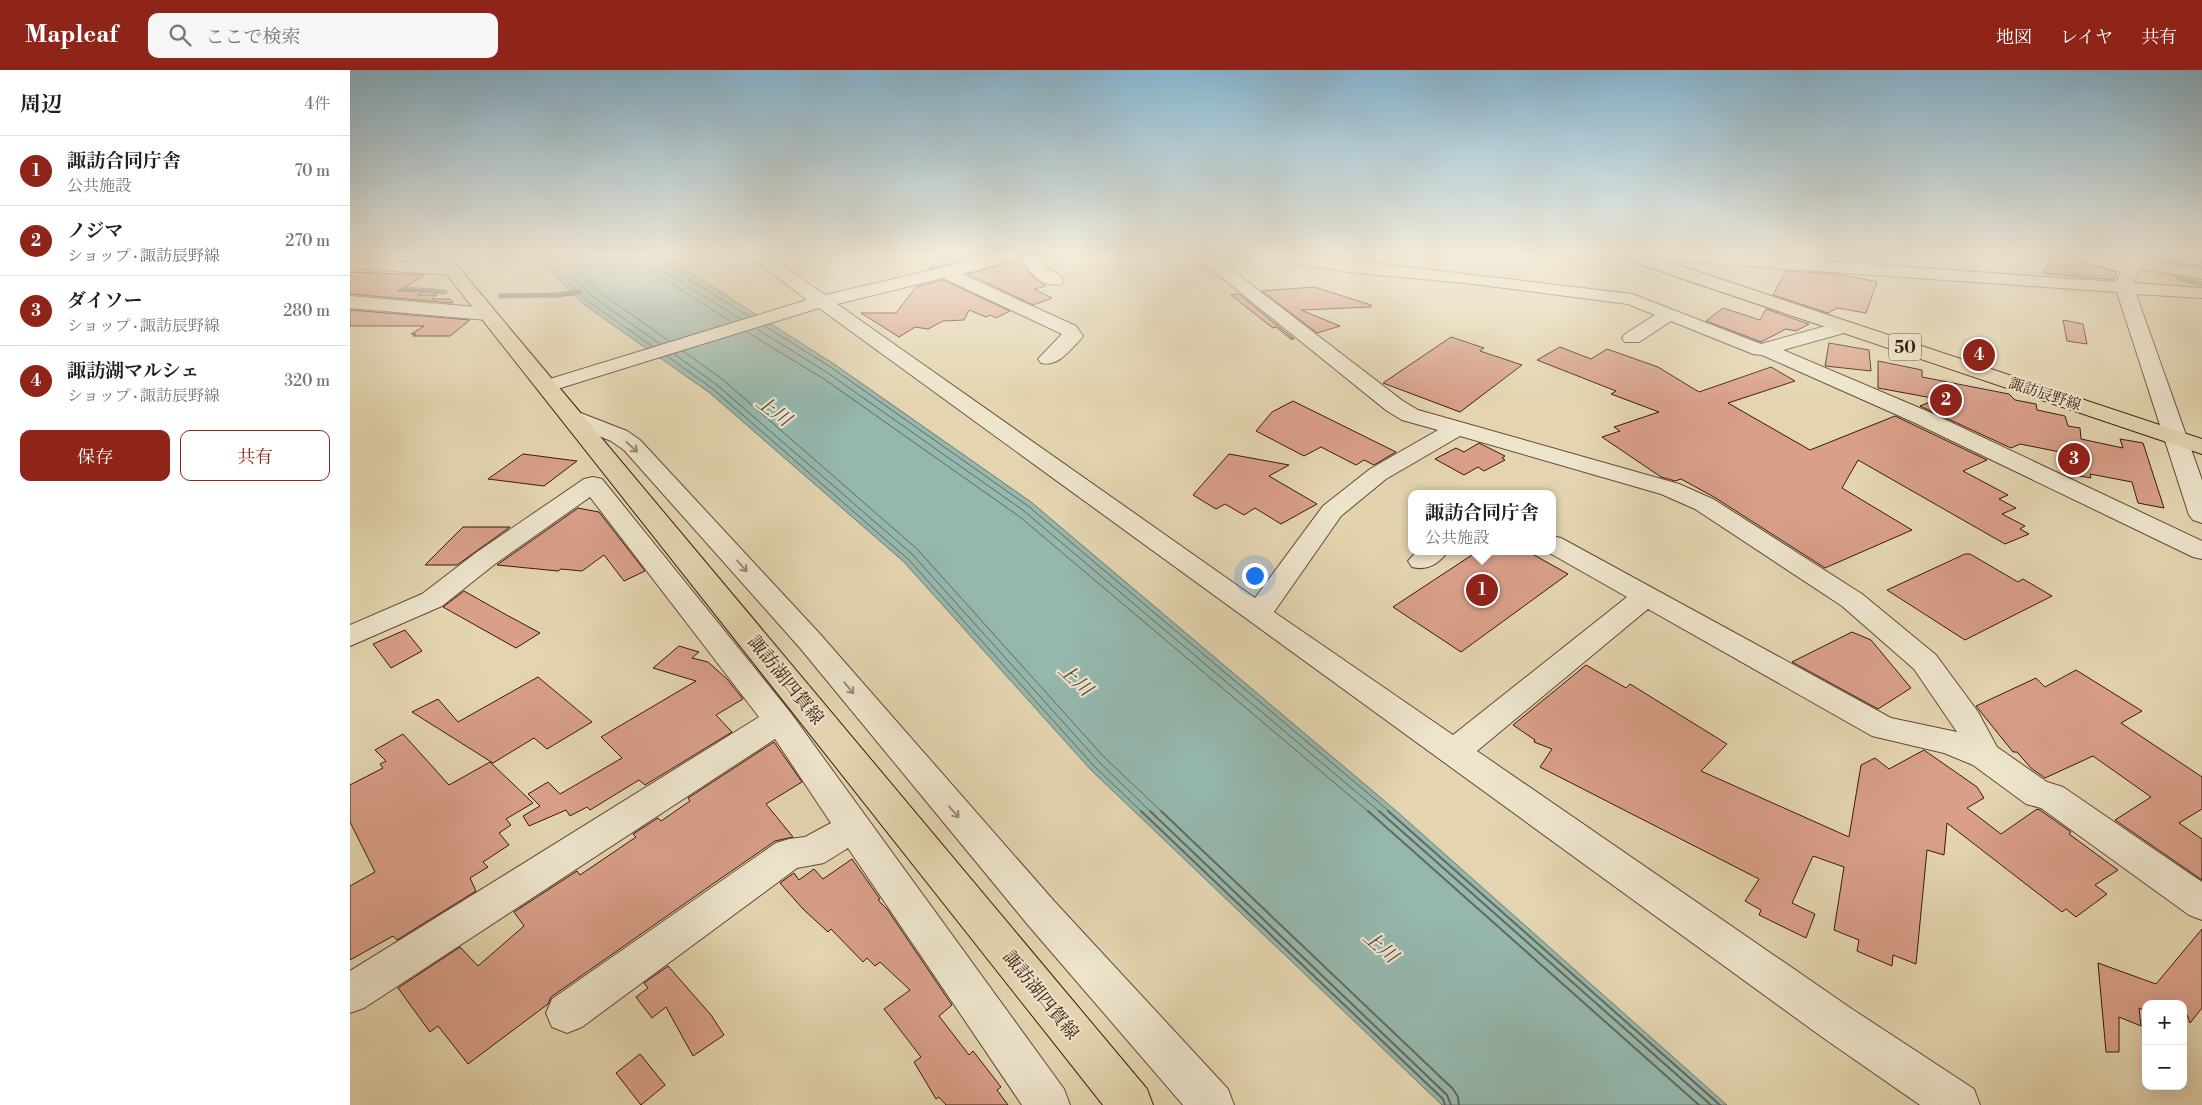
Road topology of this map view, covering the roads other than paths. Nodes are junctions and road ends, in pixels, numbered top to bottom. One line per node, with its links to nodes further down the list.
1 (376, 304): 10 (street)
2 (479, 304): 10 (main road, 諏訪湖四賀線)
3 (810, 304): 16 (street)
4 (820, 304): 25 (street)
5 (1013, 304): 15 (street)
6 (1265, 304): 18 (street)
7 (1645, 304): 11 (street)
8 (1776, 304): 12 (main road, 諏訪辰野線 / 50)
9 (2142, 304): 19 (street)
10 (487, 314): 16 (main road, 諏訪湖四賀線)
11 (1670, 314): 13 (street); 14 (street)
12 (1844, 327): 14 (street); 19 (main road, 諏訪辰野線 / 50)
13 (1632, 338)
14 (1764, 349): 23 (street)
15 (1048, 359)
16 (553, 383): 17 (main road, 諏訪湖四賀線)
17 (573, 417): 35 (main road, 諏訪湖四賀線); 36 (street, one-way to 36)
18 (1456, 428): 25 (street); 29 (street)
19 (2177, 438): 20 (main road, 諏訪辰野線 / 50); 21 (street)
20 (2202, 447)
21 (2202, 515)
22 (1556, 546): 24 (street)
23 (2202, 551)
24 (1646, 596): 28 (street); 29 (street)
25 (1258, 614): 28 (street)
26 (350, 636): 27 (street)
27 (779, 720): 30 (street); 32 (street)
28 (1454, 752): 37 (street)
29 (1985, 756): 31 (street)
30 (854, 827): 33 (street); 34 (street)
31 (2202, 903)
32 (350, 994)
33 (567, 1013)
34 (1048, 1105)
35 (1131, 1105)
36 (1212, 1105)
37 (1958, 1105)

